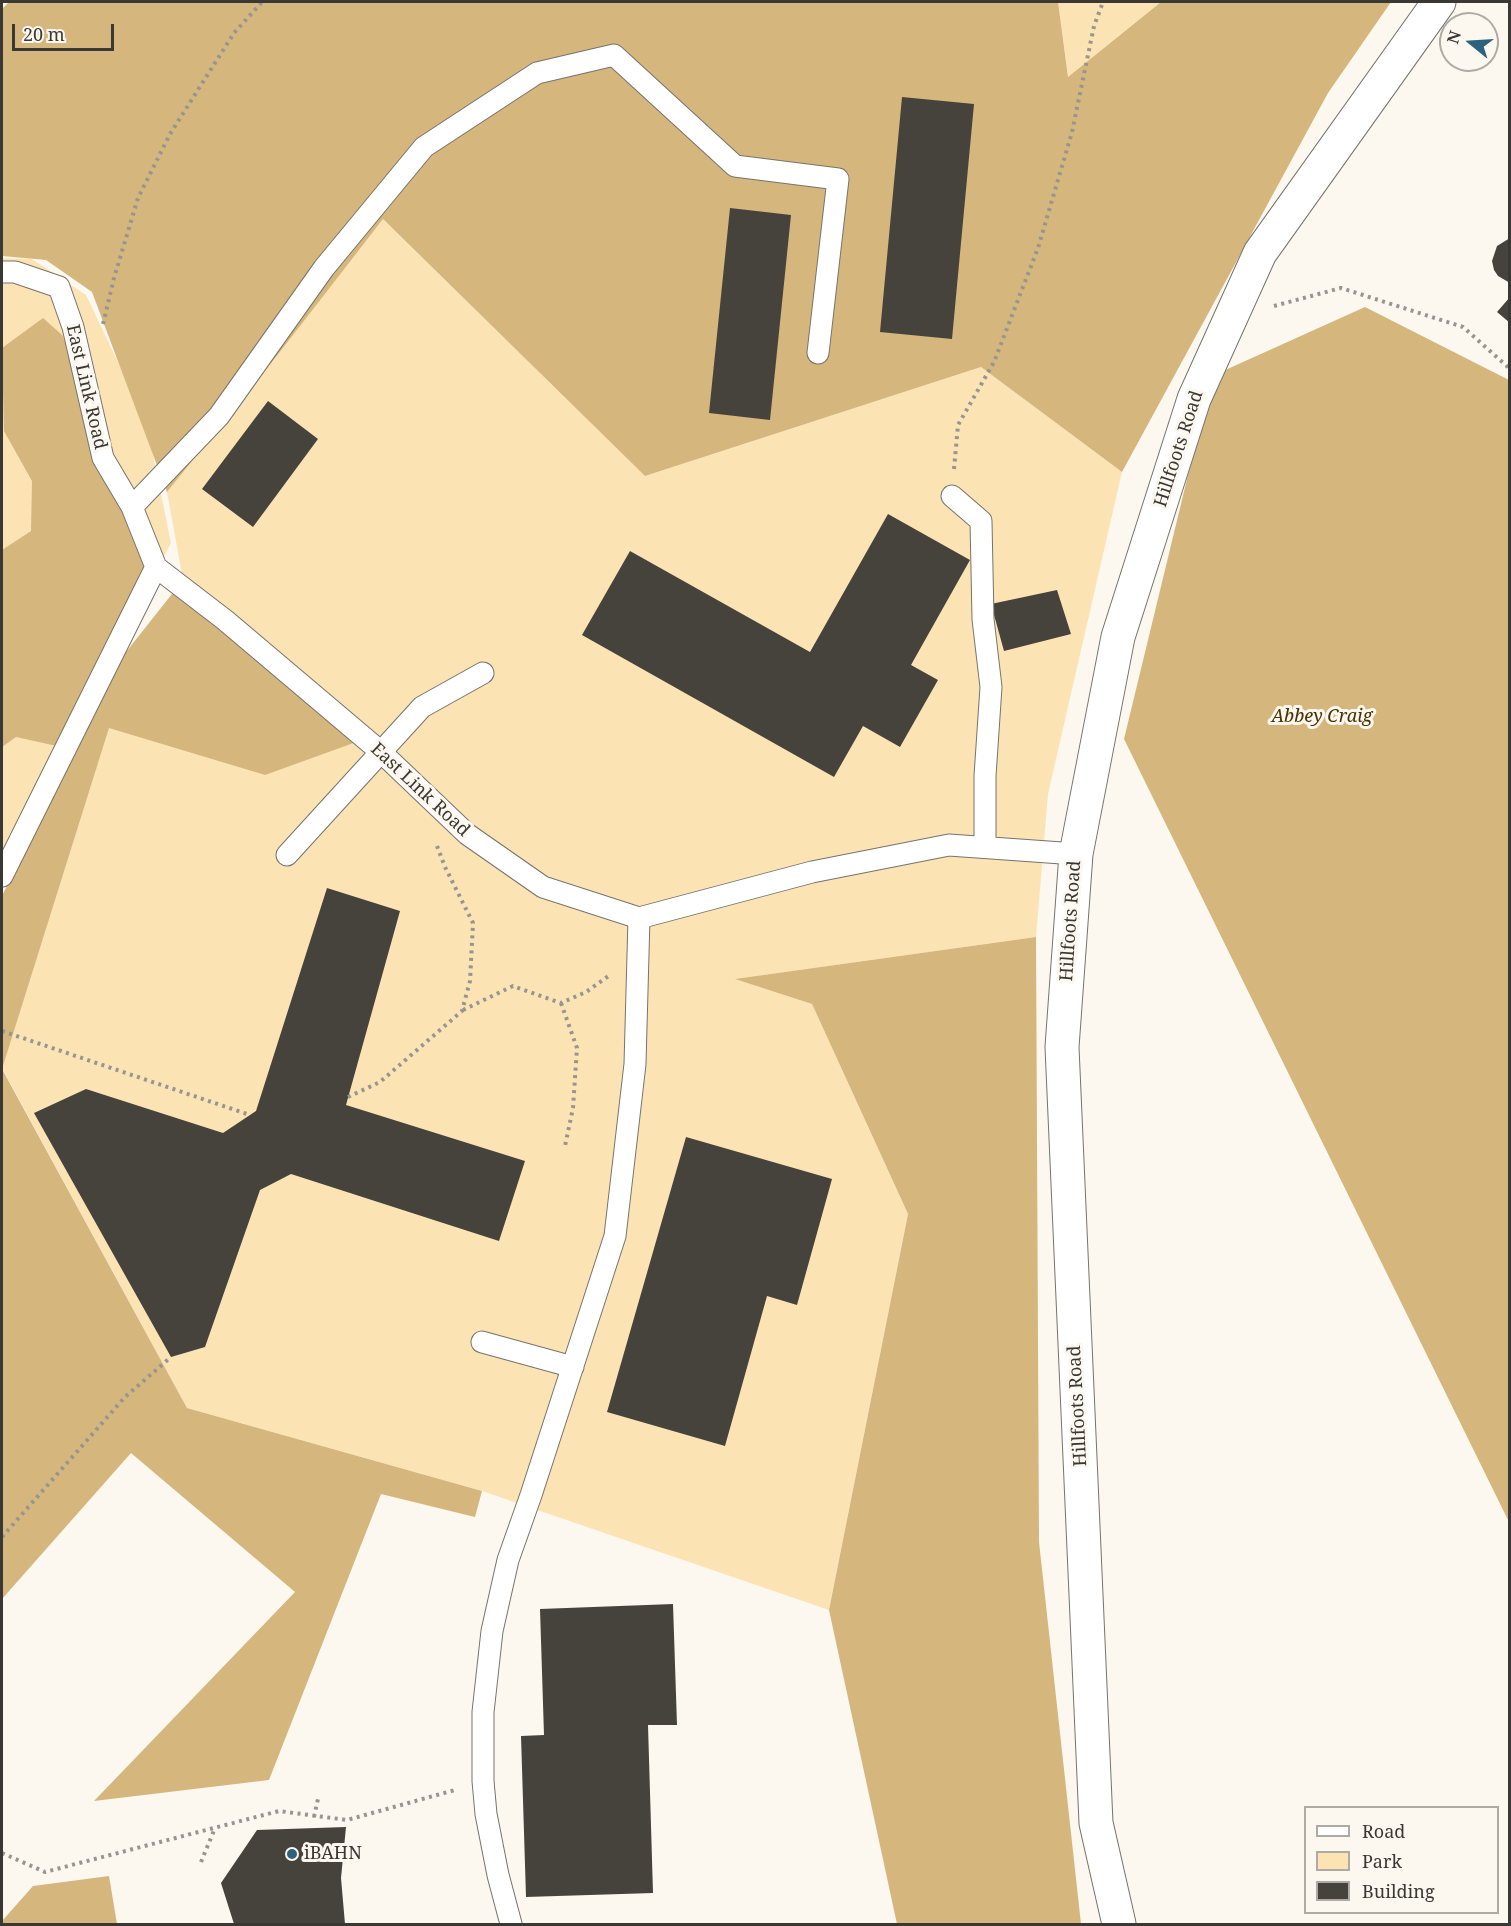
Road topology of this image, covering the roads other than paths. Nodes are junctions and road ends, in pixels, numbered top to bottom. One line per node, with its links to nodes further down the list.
1 (1439, 2): 10 (main road, Hillfoots Road)
2 (2, 272): 5 (lane, East Link Road)
3 (818, 353): 5 (lane)
4 (952, 496): 9 (lane)
5 (132, 507): 6 (lane, East Link Road)
6 (156, 567): 8 (lane, East Link Road); 12 (lane)
7 (483, 673): 8 (lane)
8 (381, 752): 11 (lane); 13 (lane, East Link Road)
9 (985, 848): 10 (lane); 13 (lane)
10 (1076, 854): 17 (main road, Hillfoots Road)
11 (287, 855)
12 (2, 876)
13 (639, 918): 15 (lane)
14 (482, 1342): 15 (lane)
15 (573, 1367): 16 (lane)
16 (511, 1924)
17 (1119, 1924)

